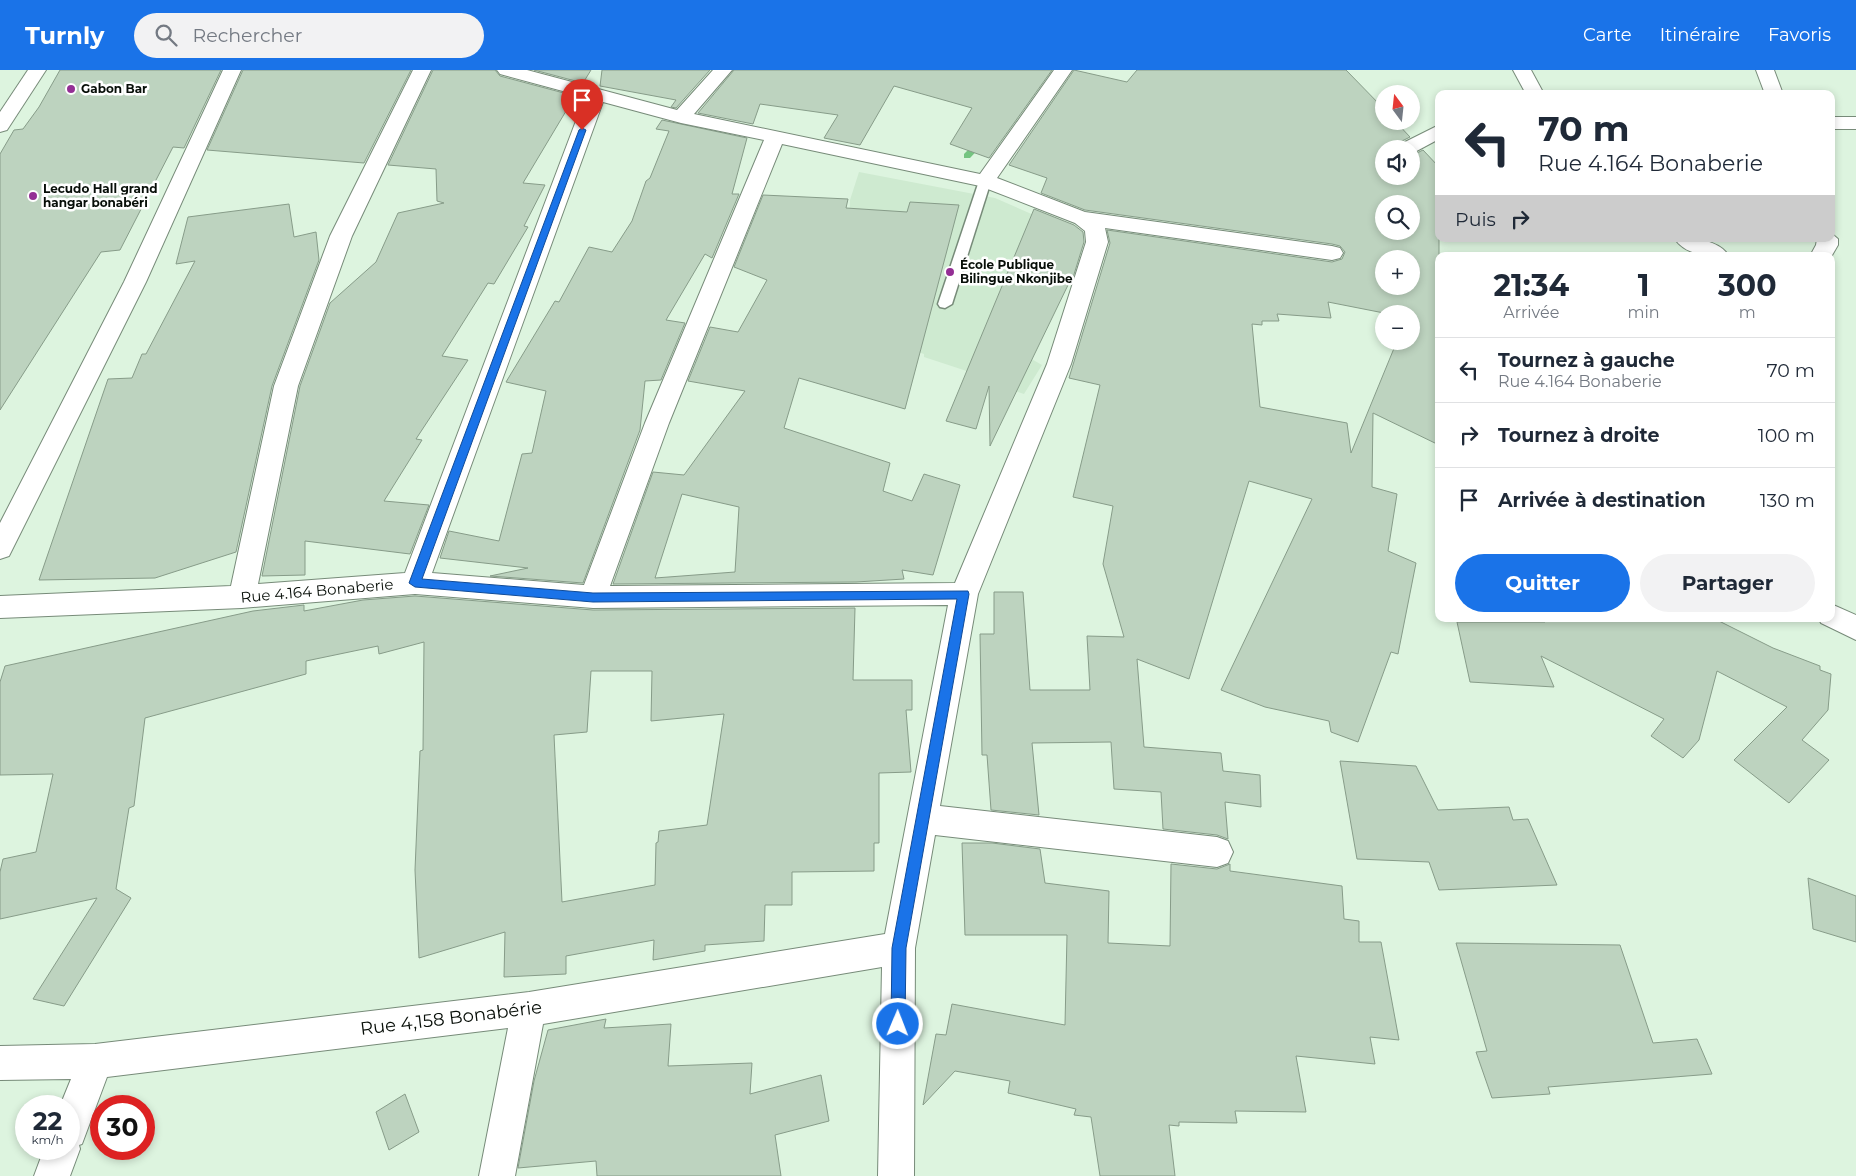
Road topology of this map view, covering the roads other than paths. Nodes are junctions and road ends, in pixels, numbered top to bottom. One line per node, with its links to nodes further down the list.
1 (37, 70): 15 (street)
2 (232, 70): 25 (street)
3 (422, 70): 28 (street)
4 (506, 70): 11 (street)
5 (723, 70): 12 (street)
6 (1063, 70): 19 (street)
7 (1522, 70): 9 (street)
8 (1766, 70): 10 (street)
9 (1533, 90)
10 (1773, 90)
11 (596, 94): 12 (street); 26 (street)
12 (681, 117): 17 (street)
13 (1835, 123): 14 (street)
14 (1856, 123)
15 (0, 126)
16 (1435, 133): 18 (street)
17 (775, 138): 19 (street); 29 (street)
18 (1420, 141)
19 (985, 181): 20 (street); 24 (lane)
20 (1082, 218): 23 (street); 27 (street)
21 (1692, 242): 22 (street)
22 (1710, 252)
23 (1332, 253)
24 (946, 304)
25 (0, 548)
26 (415, 583): 28 (street, Rue 4.164 Bonaberie); 29 (street, Rue 4.164 Bonaberie)
27 (964, 594): 29 (street, Rue 4.164 Bonaberie); 33 (street)
28 (242, 597): 30 (street, Rue 4.164 Bonaberie)
29 (593, 597)
30 (0, 607)
31 (1835, 617): 32 (street)
32 (1856, 628)
33 (923, 819): 34 (street); 35 (street)
34 (1217, 852)
35 (899, 948): 36 (street, Rue 4,158 Bonabérie); 43 (street)
36 (528, 1009): 37 (street, Rue 4,158 Bonabérie); 42 (street)
37 (96, 1061): 38 (street, Rue 4,158 Bonabérie); 39 (street)
38 (0, 1063)
39 (80, 1102)
40 (58, 1160): 41 (street)
41 (52, 1176)
42 (497, 1176)
43 (896, 1176)

